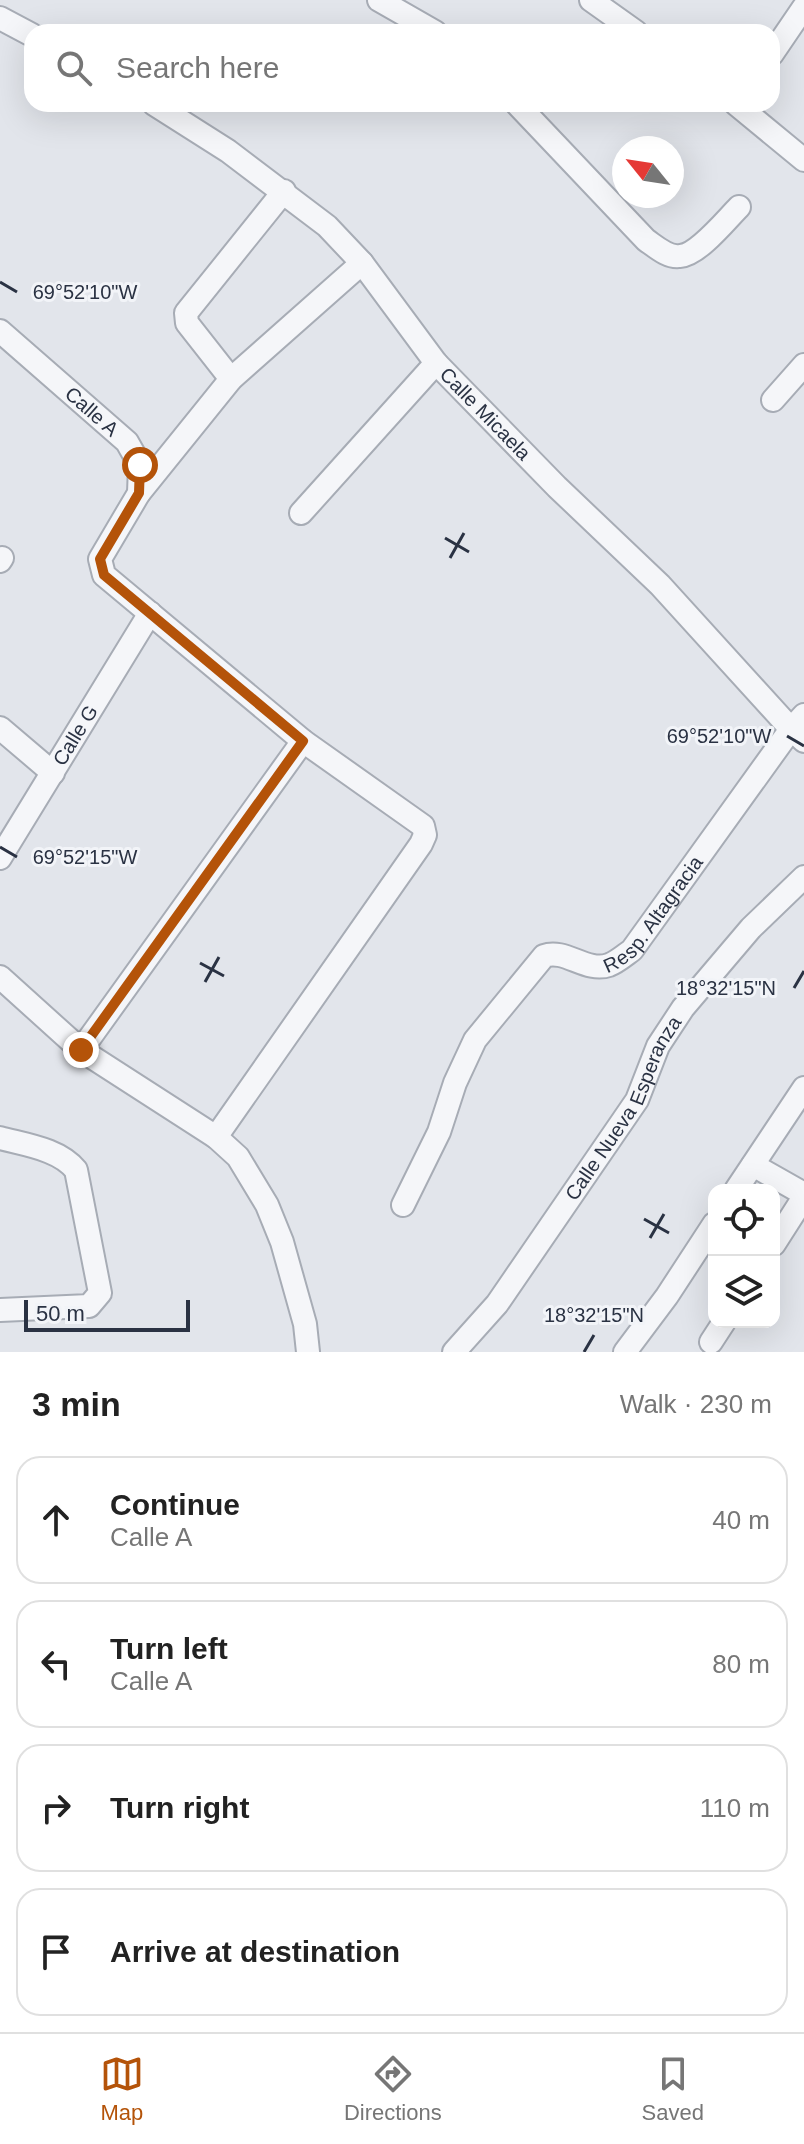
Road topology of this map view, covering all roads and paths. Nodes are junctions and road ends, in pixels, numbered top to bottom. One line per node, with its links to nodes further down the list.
1 (379, 0): 5 (street)
2 (591, 0): 6 (street)
3 (804, 7): 8 (street)
4 (0, 18): 7 (street)
5 (421, 24)
6 (625, 24)
7 (24, 31)
8 (780, 42)
9 (167, 112): 13 (street, Calle Micaela)
10 (525, 112): 14 (street)
11 (747, 112): 12 (street)
12 (804, 160)
13 (284, 191): 15 (street, Calle Micaela); 19 (street)
14 (739, 207)
15 (362, 263): 17 (street, Calle Micaela); 19 (street)
16 (0, 331): 21 (street, Calle A)
17 (436, 363): 22 (street); 25 (street, Calle Micaela)
18 (804, 365): 20 (street)
19 (231, 379): 21 (street)
20 (773, 400)
21 (139, 493): 23 (street)
22 (301, 513)
23 (150, 613): 26 (street); 27 (street, Calle G)
24 (0, 728): 27 (street)
25 (800, 728): 38 (street, Resp. Altagracia)
26 (303, 741): 31 (street); 33 (street)
27 (53, 773): 28 (street, Calle G)
28 (0, 858)
29 (804, 877): 45 (street, Calle Nueva Esperanza)
30 (0, 977): 31 (street)
31 (81, 1050): 33 (street)
32 (804, 1088): 35 (street)
33 (216, 1137): 44 (street)
34 (0, 1138): 41 (street)
35 (753, 1165): 36 (street); 37 (street)
36 (740, 1184)
37 (804, 1196): 40 (street)
38 (403, 1205)
39 (708, 1233): 46 (street)
40 (780, 1234)
41 (0, 1310)
42 (720, 1328): 43 (street)
43 (711, 1342)
44 (308, 1352)
45 (454, 1352)
46 (625, 1352)

